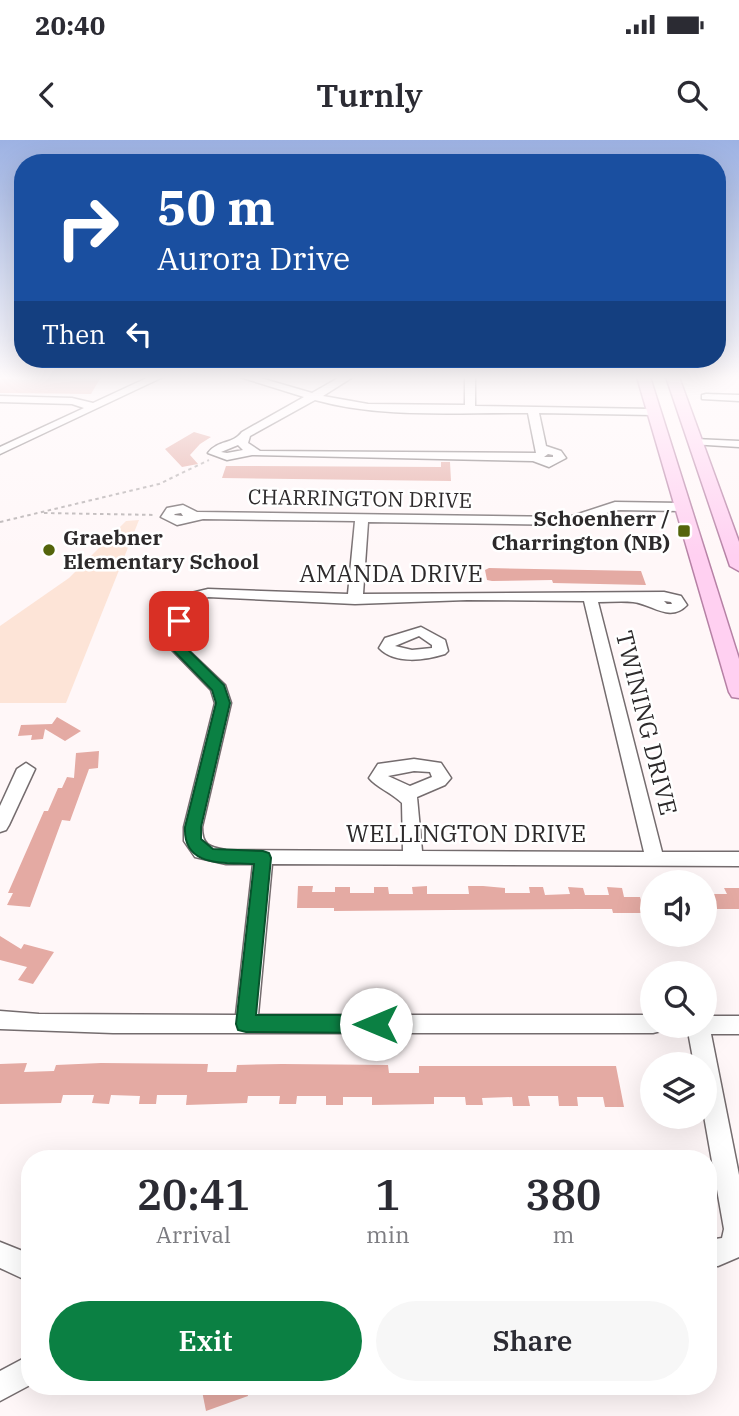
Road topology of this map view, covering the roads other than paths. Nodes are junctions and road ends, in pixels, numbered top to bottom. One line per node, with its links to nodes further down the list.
1 (31, 437): 8 (street)
2 (246, 437): 3 (street)
3 (536, 437)
4 (660, 437): 9 (main road)
5 (693, 437): 6 (main road)
6 (695, 442): 7 (street); 12 (main road)
7 (739, 444)
8 (0, 451)
9 (682, 507): 11 (street, CHARRINGTON DRIVE); 16 (main road)
10 (193, 515): 11 (street, CHARRINGTON DRIVE)
11 (362, 518): 14 (street)
12 (737, 557)
13 (590, 598): 14 (street, AMANDA DRIVE); 15 (street, AMANDA DRIVE); 23 (street, TWINING DRIVE)
14 (355, 600): 20 (street, AMANDA DRIVE)
15 (658, 602)
16 (738, 684)
17 (26, 769): 19 (street)
18 (410, 794): 22 (street)
19 (0, 825)
20 (196, 846): 21 (street, WELLINGTON DRIVE)
21 (263, 858): 22 (street, WELLINGTON DRIVE); 26 (street)
22 (412, 858): 23 (street, WELLINGTON DRIVE)
23 (655, 859): 24 (street, WELLINGTON DRIVE)
24 (739, 859)
25 (0, 1020): 26 (street)
26 (246, 1024): 27 (street)
27 (640, 1024)
28 (717, 1025): 29 (street)
29 (739, 1025)
30 (700, 1038): 31 (street)
31 (717, 1252)
32 (0, 1255): 33 (street)
33 (21, 1263)
34 (21, 1374): 35 (street)
35 (0, 1387)

